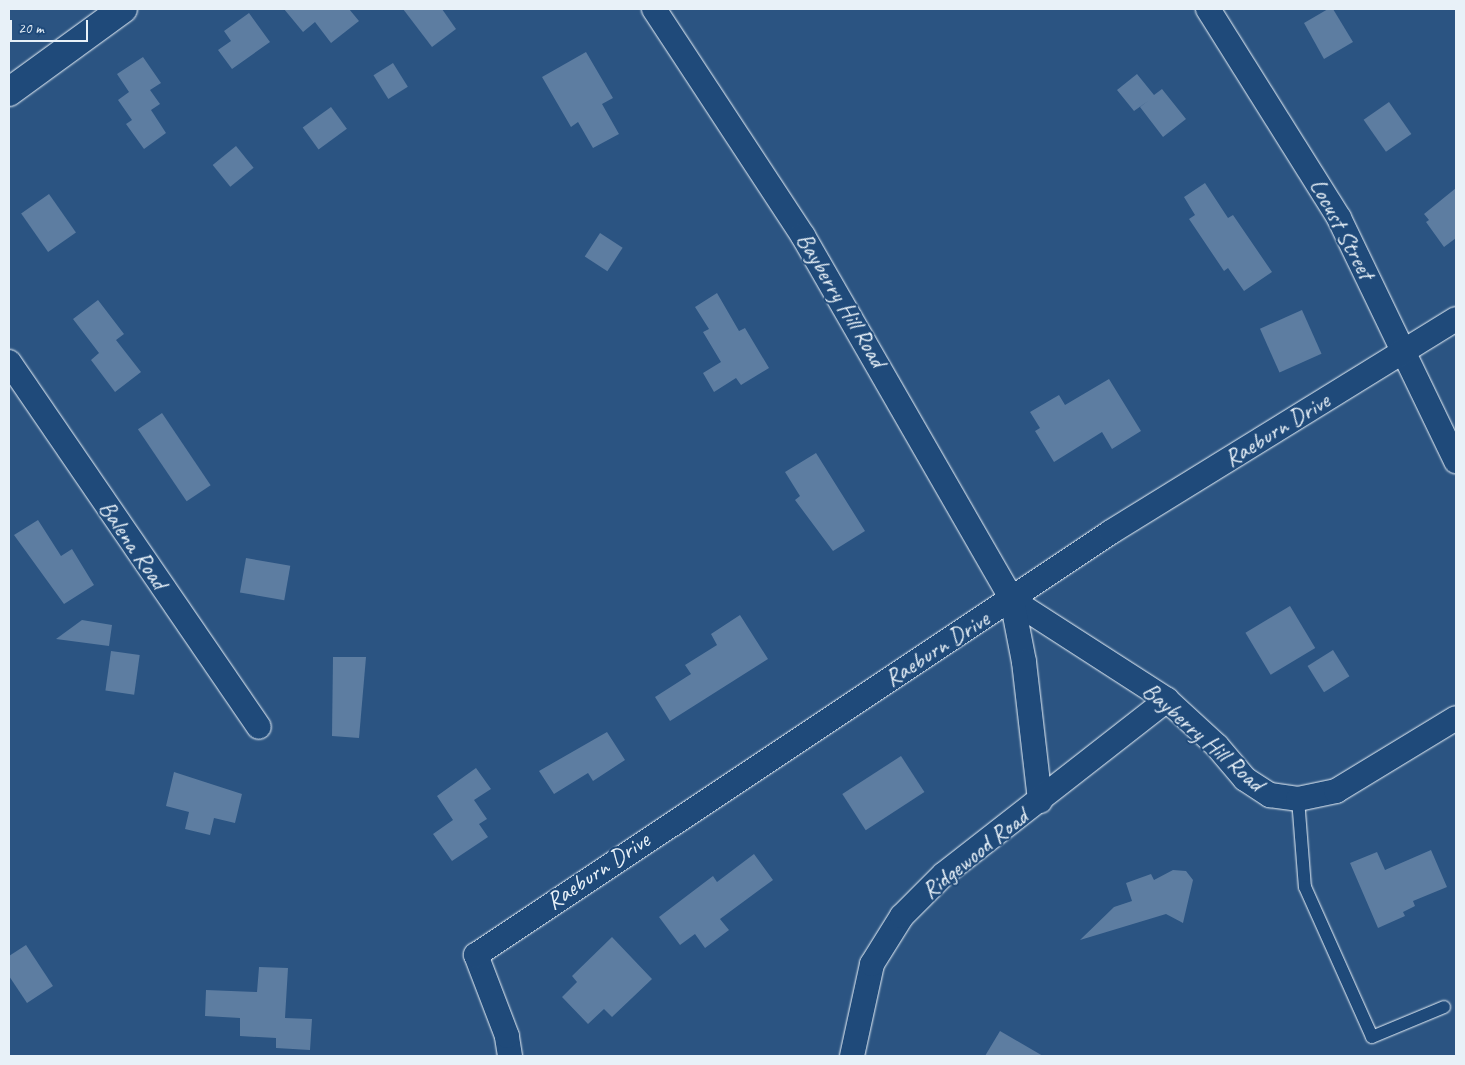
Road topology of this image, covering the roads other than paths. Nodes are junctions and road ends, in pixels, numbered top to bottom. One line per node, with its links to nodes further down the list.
1 (122, 9): 4 (main road)
2 (654, 9): 9 (street, Bayberry Hill Road)
3 (1208, 9): 6 (street, Locust Street)
4 (9, 92)
5 (1456, 319): 6 (street, Raeburn Drive)
6 (1404, 352): 8 (street, Locust Street); 9 (street, Raeburn Drive)
7 (9, 362): 12 (street, Balena Road)
8 (1456, 461)
9 (1012, 600): 10 (street, Bayberry Hill Road); 14 (street, Bayberry Hill Road); 16 (street, Raeburn Drive)
10 (1167, 700): 13 (street, Bayberry Hill Road); 14 (street, Ridgewood Road)
11 (1456, 718): 13 (street, Bayberry Hill Road)
12 (259, 727)
13 (1298, 800): 15 (lane)
14 (1040, 801): 17 (street, Ridgewood Road)
15 (1444, 1007)
16 (510, 1056)
17 (852, 1056)

